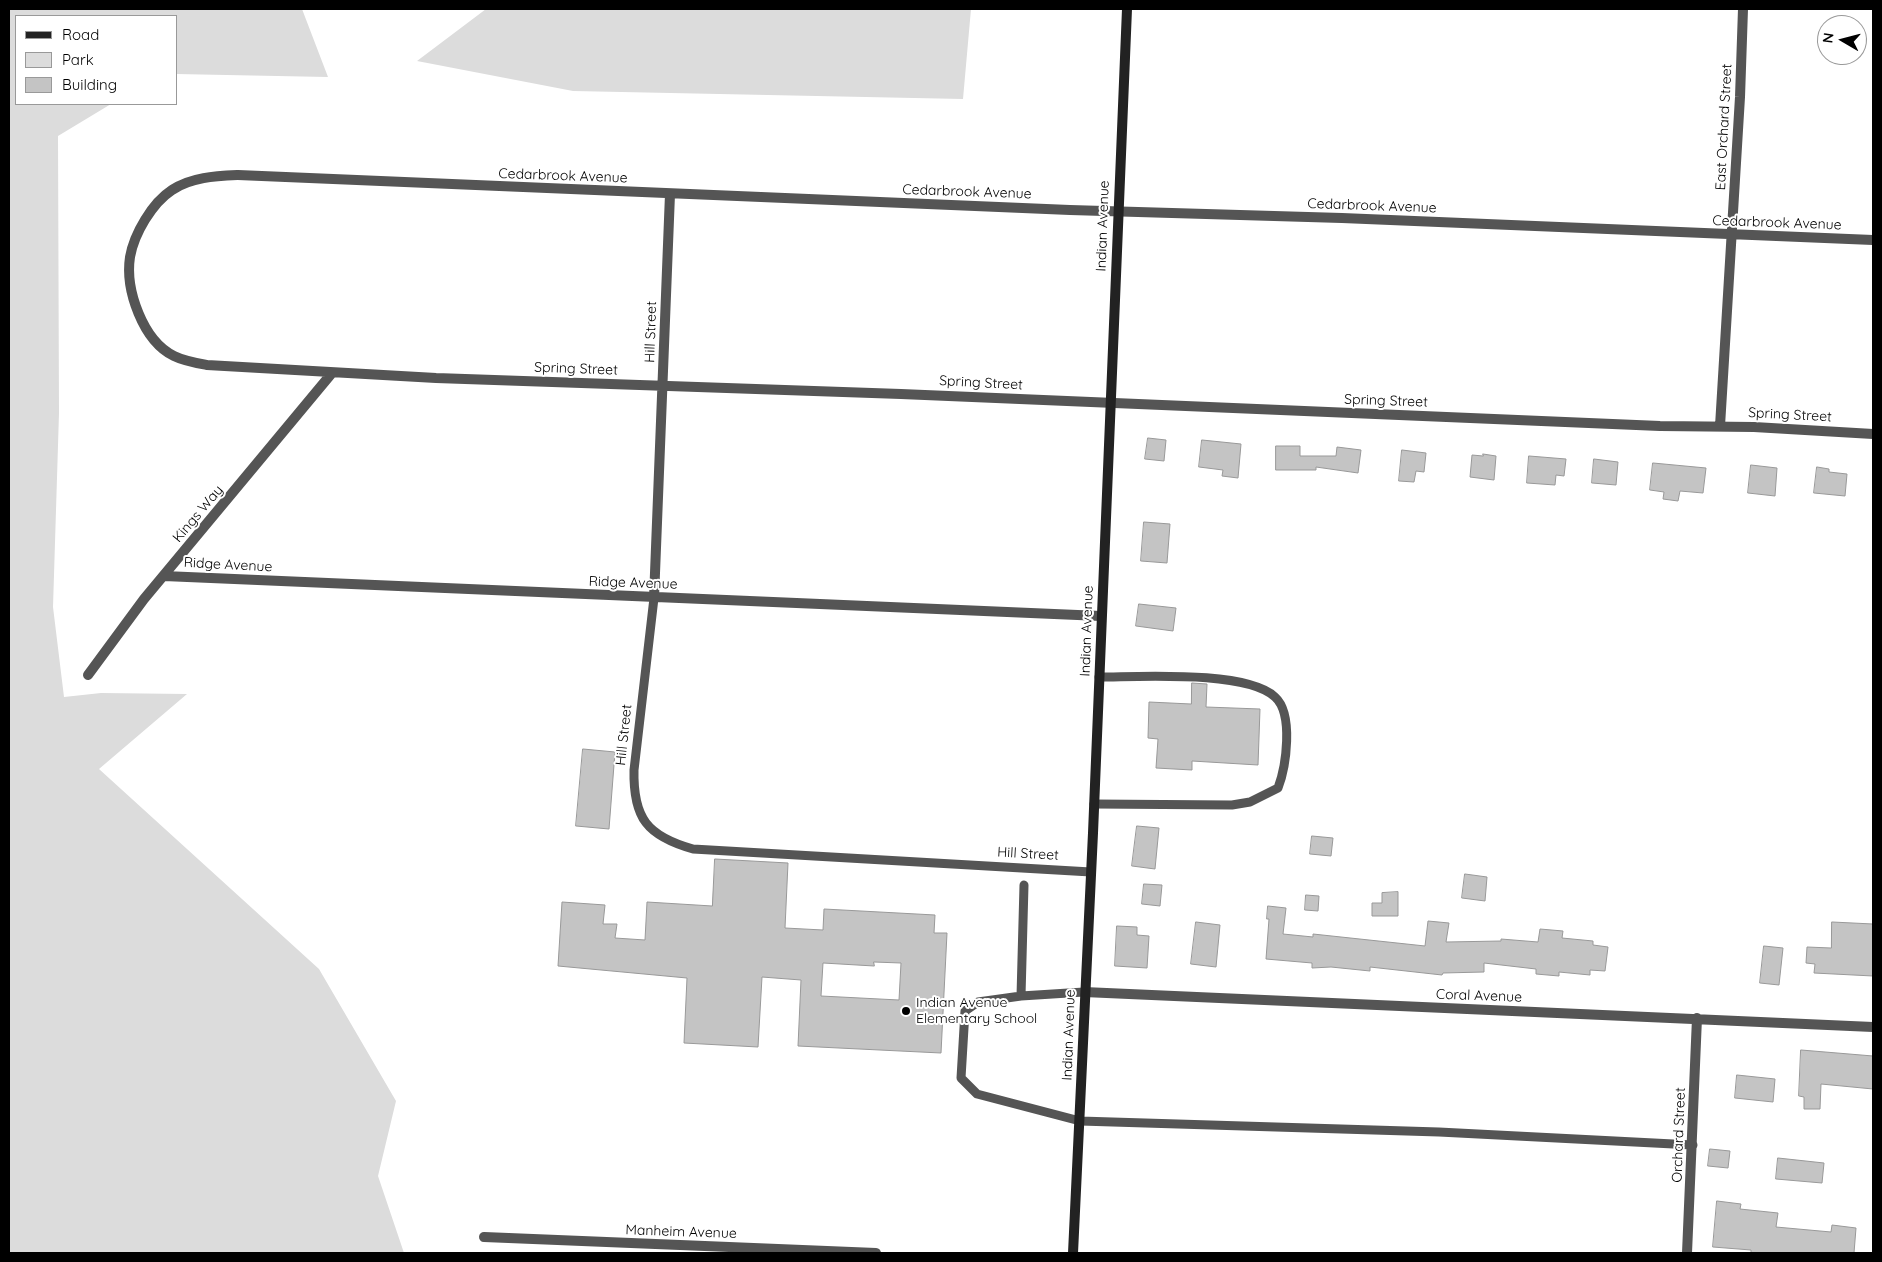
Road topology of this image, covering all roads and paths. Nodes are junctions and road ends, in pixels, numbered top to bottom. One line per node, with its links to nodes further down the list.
1 (1127, 9): 4 (street, Indian Avenue)
2 (1743, 9): 5 (street, East Orchard Street)
3 (670, 194): 4 (street, Cedarbrook Avenue); 7 (street, Cedarbrook Avenue); 9 (street, Hill Street)
4 (1118, 211): 5 (street, Cedarbrook Avenue); 10 (street, Indian Avenue)
5 (1732, 235): 6 (street, Cedarbrook Avenue); 11 (street, East Orchard Street)
6 (1873, 240)
7 (132, 285): 8 (street, Spring Street)
8 (332, 373): 9 (street, Spring Street); 13 (street, Kings Way)
9 (662, 386): 10 (street, Spring Street); 14 (street, Hill Street)
10 (1110, 403): 11 (street, Spring Street); 15 (street, Indian Avenue)
11 (1720, 426): 12 (street, Spring Street)
12 (1873, 434)
13 (164, 576): 14 (street, Ridge Avenue); 16 (street, Kings Way)
14 (654, 598): 15 (street, Ridge Avenue); 19 (lane, Hill Street)
15 (1101, 616): 17 (street, Indian Avenue)
16 (88, 675)
17 (1099, 677): 18 (street, Indian Avenue); 18 (lane)
18 (1094, 804): 19 (street, Indian Avenue)
19 (1091, 872): 21 (street, Indian Avenue)
20 (1024, 885): 22 (lane)
21 (1084, 992): 22 (lane); 23 (street, Coral Avenue); 25 (street, Indian Avenue)
22 (1021, 996): 25 (lane)
23 (1697, 1018): 24 (street, Coral Avenue); 26 (street, Orchard Street)
24 (1873, 1027)
25 (1080, 1121): 26 (lane); 29 (street, Indian Avenue)
26 (1692, 1145): 30 (street, Orchard Street)
27 (484, 1237): 28 (street, Manheim Avenue)
28 (876, 1253)
29 (1073, 1253)
30 (1687, 1253)

